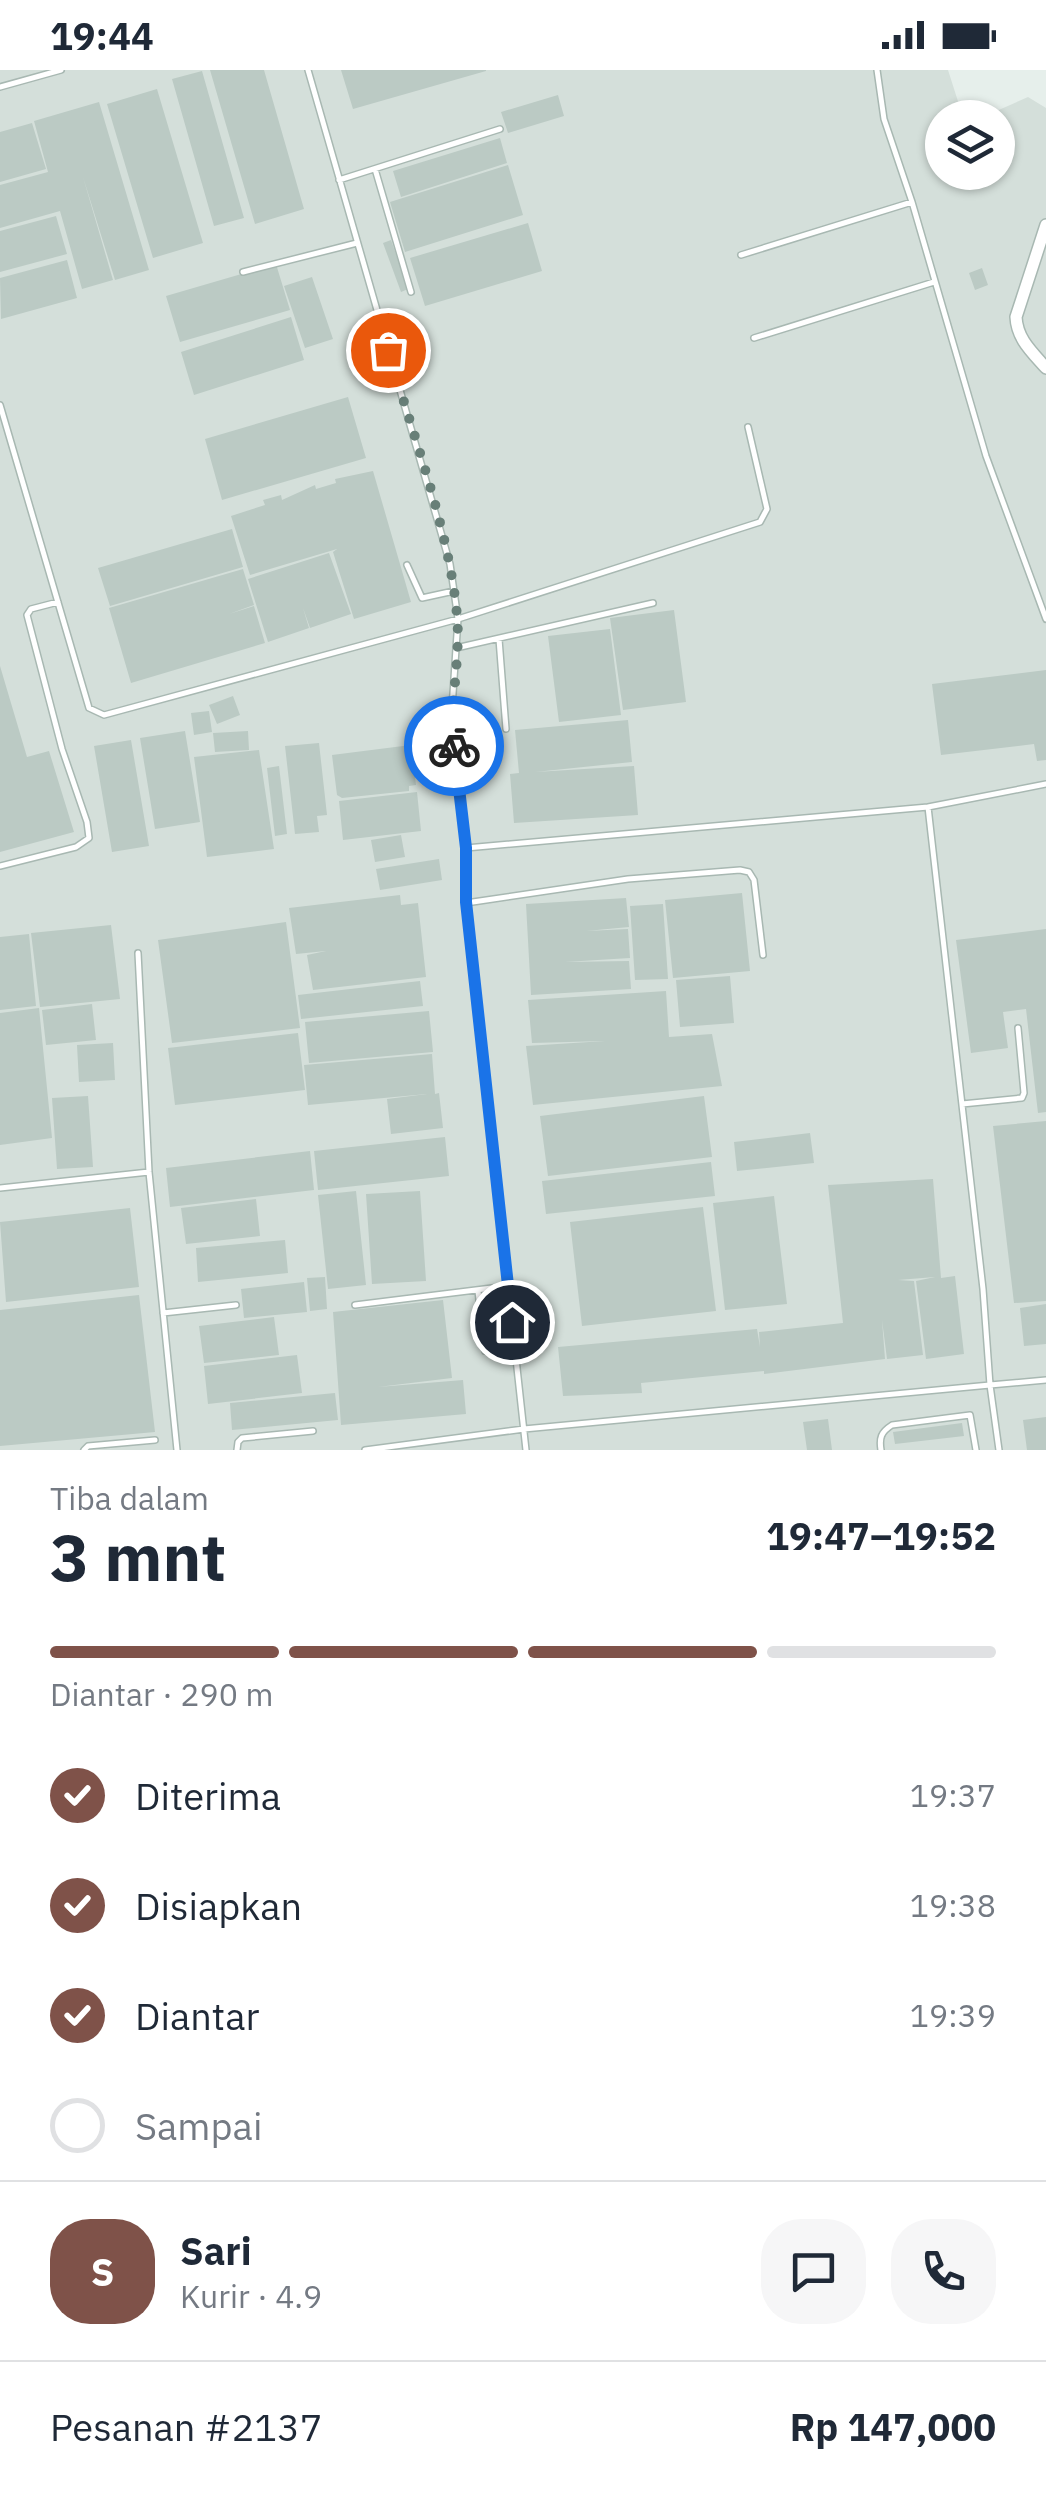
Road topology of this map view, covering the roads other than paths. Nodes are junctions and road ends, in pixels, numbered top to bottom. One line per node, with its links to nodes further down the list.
1 (61, 70): 4 (lane)
2 (308, 70): 7 (lane)
3 (877, 70): 8 (lane)
4 (0, 87)
5 (500, 130): 6 (lane)
6 (375, 169): 7 (lane); 14 (lane)
7 (340, 180): 10 (lane)
8 (912, 202): 11 (lane); 13 (lane)
9 (1046, 225): 16 (street)
10 (357, 242): 12 (lane); 21 (lane)
11 (741, 255)
12 (243, 272)
13 (934, 282): 15 (lane); 24 (lane)
14 (411, 292)
15 (754, 338)
16 (1046, 368)
17 (0, 405): 18 (lane)
18 (2, 416): 22 (lane)
19 (748, 427): 25 (lane)
20 (408, 565): 21 (lane)
21 (454, 591): 25 (lane)
22 (58, 602): 25 (lane); 32 (lane)
23 (653, 604): 26 (lane)
24 (1046, 618)
25 (458, 619): 27 (lane)
26 (499, 639): 27 (lane); 28 (lane)
27 (456, 648): 31 (lane)
28 (506, 728)
29 (1046, 784): 30 (lane)
30 (928, 807): 31 (lane); 37 (lane)
31 (466, 848): 33 (lane)
32 (0, 866)
33 (466, 902): 35 (lane); 40 (lane)
34 (138, 953): 38 (lane)
35 (762, 955)
36 (1018, 1028): 37 (lane)
37 (962, 1104): 47 (lane)
38 (149, 1172): 39 (lane); 44 (lane)
39 (0, 1188)
40 (508, 1286): 41 (lane); 48 (lane)
41 (478, 1291): 43 (lane); 45 (lane)
42 (236, 1304): 44 (lane)
43 (355, 1305)
44 (163, 1313): 52 (lane)
45 (486, 1351)
46 (1046, 1380): 47 (lane)
47 (990, 1385): 48 (lane); 58 (lane)
48 (524, 1429): 54 (lane); 55 (lane)
49 (312, 1431): 53 (lane)
50 (155, 1440): 51 (lane)
51 (84, 1450)
52 (177, 1450)
53 (237, 1450)
54 (365, 1450)
55 (526, 1450)
56 (881, 1450): 57 (lane)
57 (976, 1450)
58 (999, 1450)

